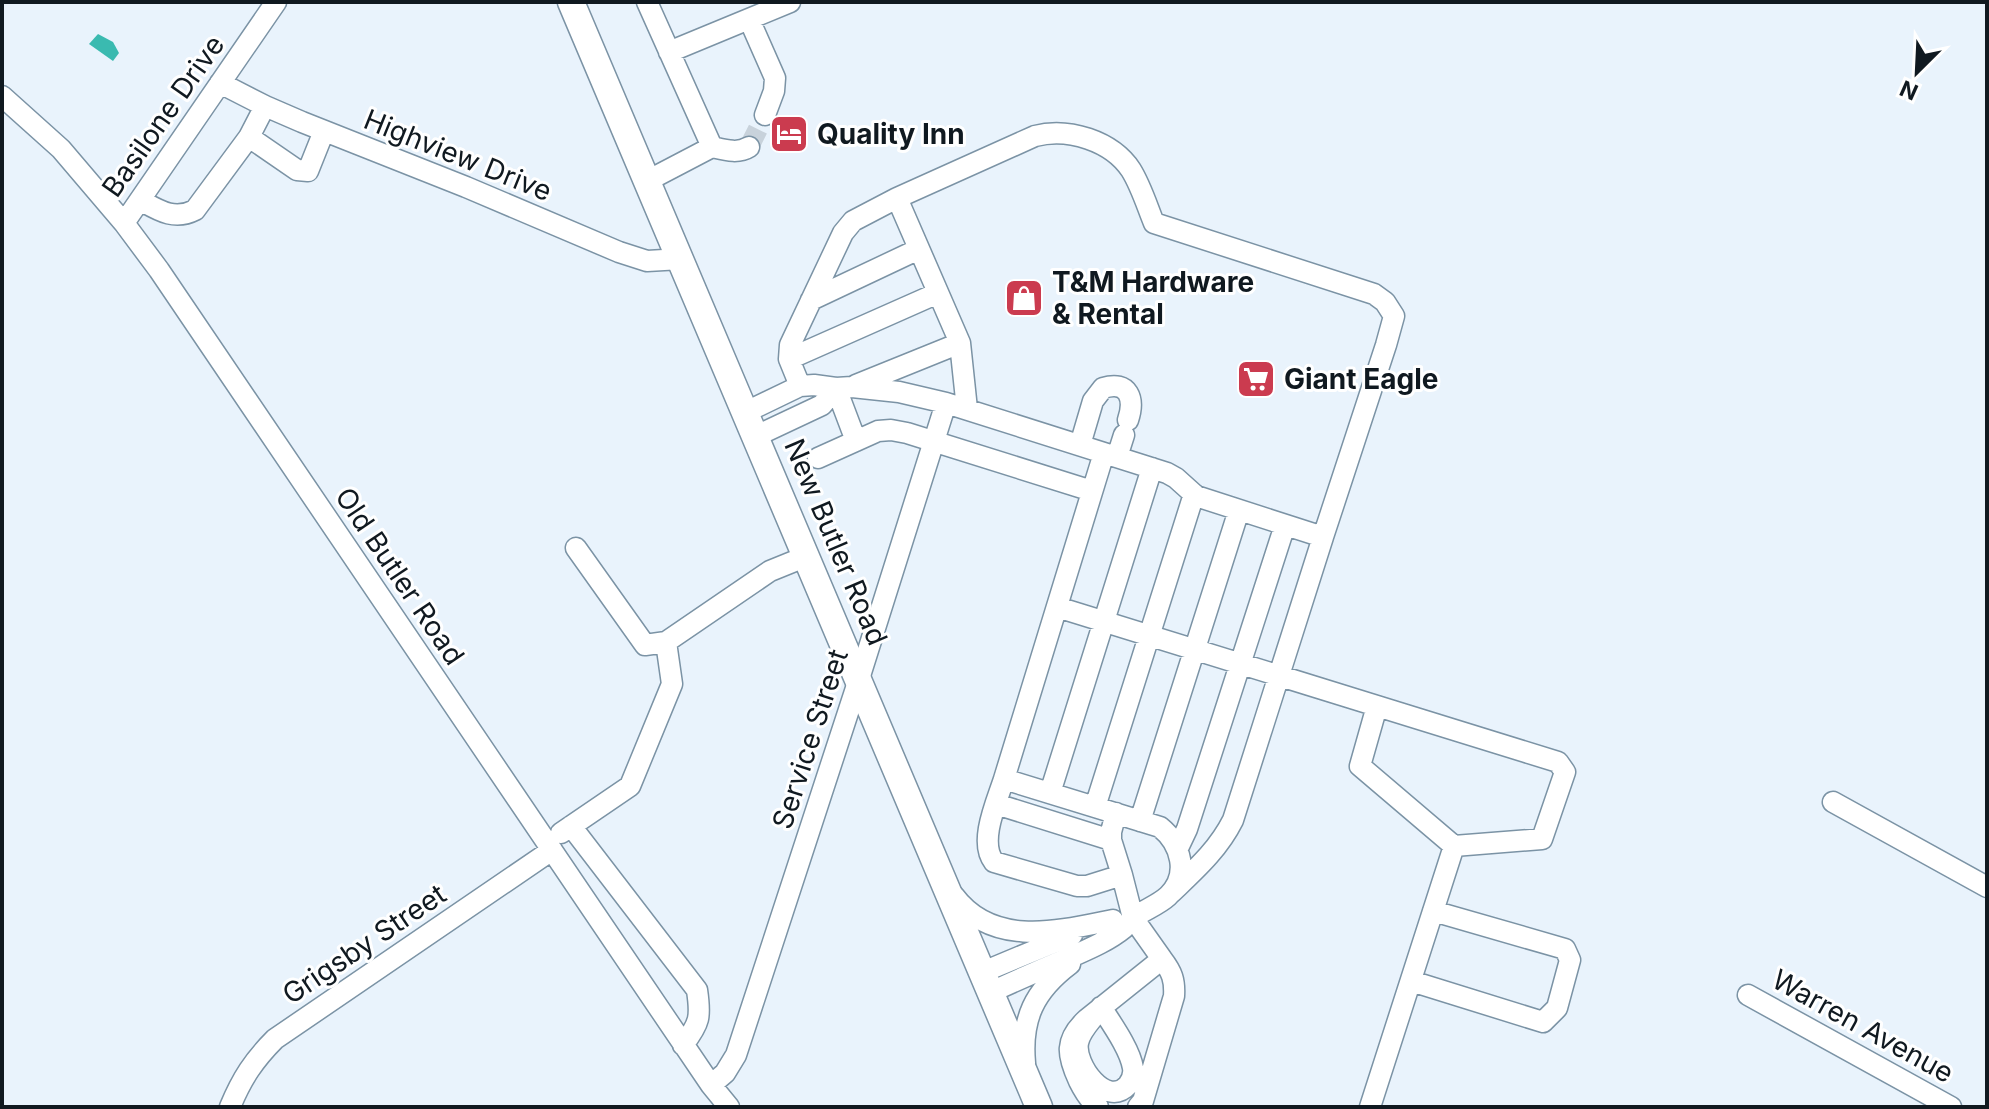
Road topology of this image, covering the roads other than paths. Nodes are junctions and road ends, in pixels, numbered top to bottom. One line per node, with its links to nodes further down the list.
1 (276, 2): 7 (street, Basilone Drive)
2 (571, 2): 15 (main road, New Butler Road)
3 (647, 2): 6 (street)
4 (790, 2): 5 (street)
5 (749, 19): 6 (street); 10 (street)
6 (669, 52): 13 (street)
7 (220, 83): 9 (street, Highview Drive); 17 (street, Basilone Drive)
8 (2, 96): 18 (street, Old Butler Road)
9 (265, 106): 11 (street, Highview Drive); 12 (street)
10 (765, 115)
11 (324, 131): 12 (street); 20 (street, Highview Drive)
12 (249, 137): 17 (street)
13 (712, 147): 14 (street); 15 (street)
14 (749, 147)
15 (647, 181): 20 (main road, New Butler Road)
16 (897, 198): 19 (street); 22 (street); 40 (street)
17 (140, 200): 18 (street, Basilone Drive)
18 (124, 223): 61 (street, Old Butler Road)
19 (919, 249): 21 (street); 22 (street)
20 (681, 259): 29 (main road, New Butler Road)
21 (938, 293): 23 (street); 24 (street)
22 (811, 300): 24 (street)
23 (960, 343): 26 (street); 28 (street)
24 (789, 359): 25 (street)
25 (800, 386): 26 (street); 29 (street)
26 (844, 387): 27 (street); 29 (street); 30 (street)
27 (946, 403): 28 (street); 31 (street, Service Street)
28 (967, 409): 32 (street)
29 (751, 424): 42 (main road, New Butler Road)
30 (856, 441): 31 (street); 34 (street)
31 (934, 441): 36 (street); 50 (street, Service Street)
32 (1080, 445): 33 (street); 33 (street)
33 (1111, 455): 35 (street); 36 (street)
34 (818, 458)
35 (1152, 468): 37 (street); 44 (street)
36 (1092, 491): 43 (street)
37 (1194, 494): 38 (street); 45 (street)
38 (1239, 510): 39 (street); 47 (street)
39 (1285, 525): 40 (street); 48 (street)
40 (1323, 537): 49 (street)
41 (576, 548): 46 (street)
42 (807, 556): 46 (street); 50 (main road, New Butler Road)
43 (1057, 607): 44 (street); 52 (street)
44 (1103, 621): 45 (street); 53 (street)
45 (1149, 635): 47 (street); 56 (street)
46 (666, 642): 59 (street, Grigsby Street)
47 (1194, 649): 48 (street); 58 (street)
48 (1240, 664): 49 (street); 63 (street)
49 (1279, 675): 51 (street); 64 (street)
50 (859, 679): 66 (main road, New Butler Road); 77 (street, Service Street)
51 (1377, 706): 62 (street); 62 (street)
52 (1004, 779): 53 (street); 55 (street)
53 (1050, 793): 56 (street)
54 (1833, 802): 67 (street)
55 (996, 804): 60 (street); 65 (street)
56 (1095, 807): 57 (street)
57 (1116, 813): 58 (street); 60 (street)
58 (1140, 821): 63 (street)
59 (571, 826): 61 (street, Grigsby Street); 76 (street)
60 (1111, 840): 65 (street)
61 (549, 846): 76 (street, Old Butler Road); 79 (street, Grigsby Street)
62 (1454, 846): 69 (street)
63 (1179, 850): 64 (street); 68 (street)
64 (1206, 860): 68 (street)
65 (1122, 875): 70 (street)
66 (943, 879): 70 (street); 74 (main road, New Butler Road)
67 (1987, 887)
68 (1171, 893): 70 (street)
69 (1433, 911): 73 (street); 73 (street)
70 (1123, 919): 71 (street); 72 (street); 74 (street)
71 (1101, 942): 74 (street); 78 (street)
72 (1162, 959): 81 (street); 82 (street)
73 (1411, 981): 83 (street)
74 (987, 982): 78 (main road, New Butler Road)
75 (1748, 995): 84 (street, Warren Avenue)
76 (683, 1045): 77 (street, Old Butler Road)
77 (711, 1085): 80 (street, Old Butler Road)
78 (1035, 1097)
79 (230, 1107)
80 (729, 1107)
81 (1098, 1107)
82 (1138, 1107)
83 (1370, 1107)
84 (1951, 1107)

